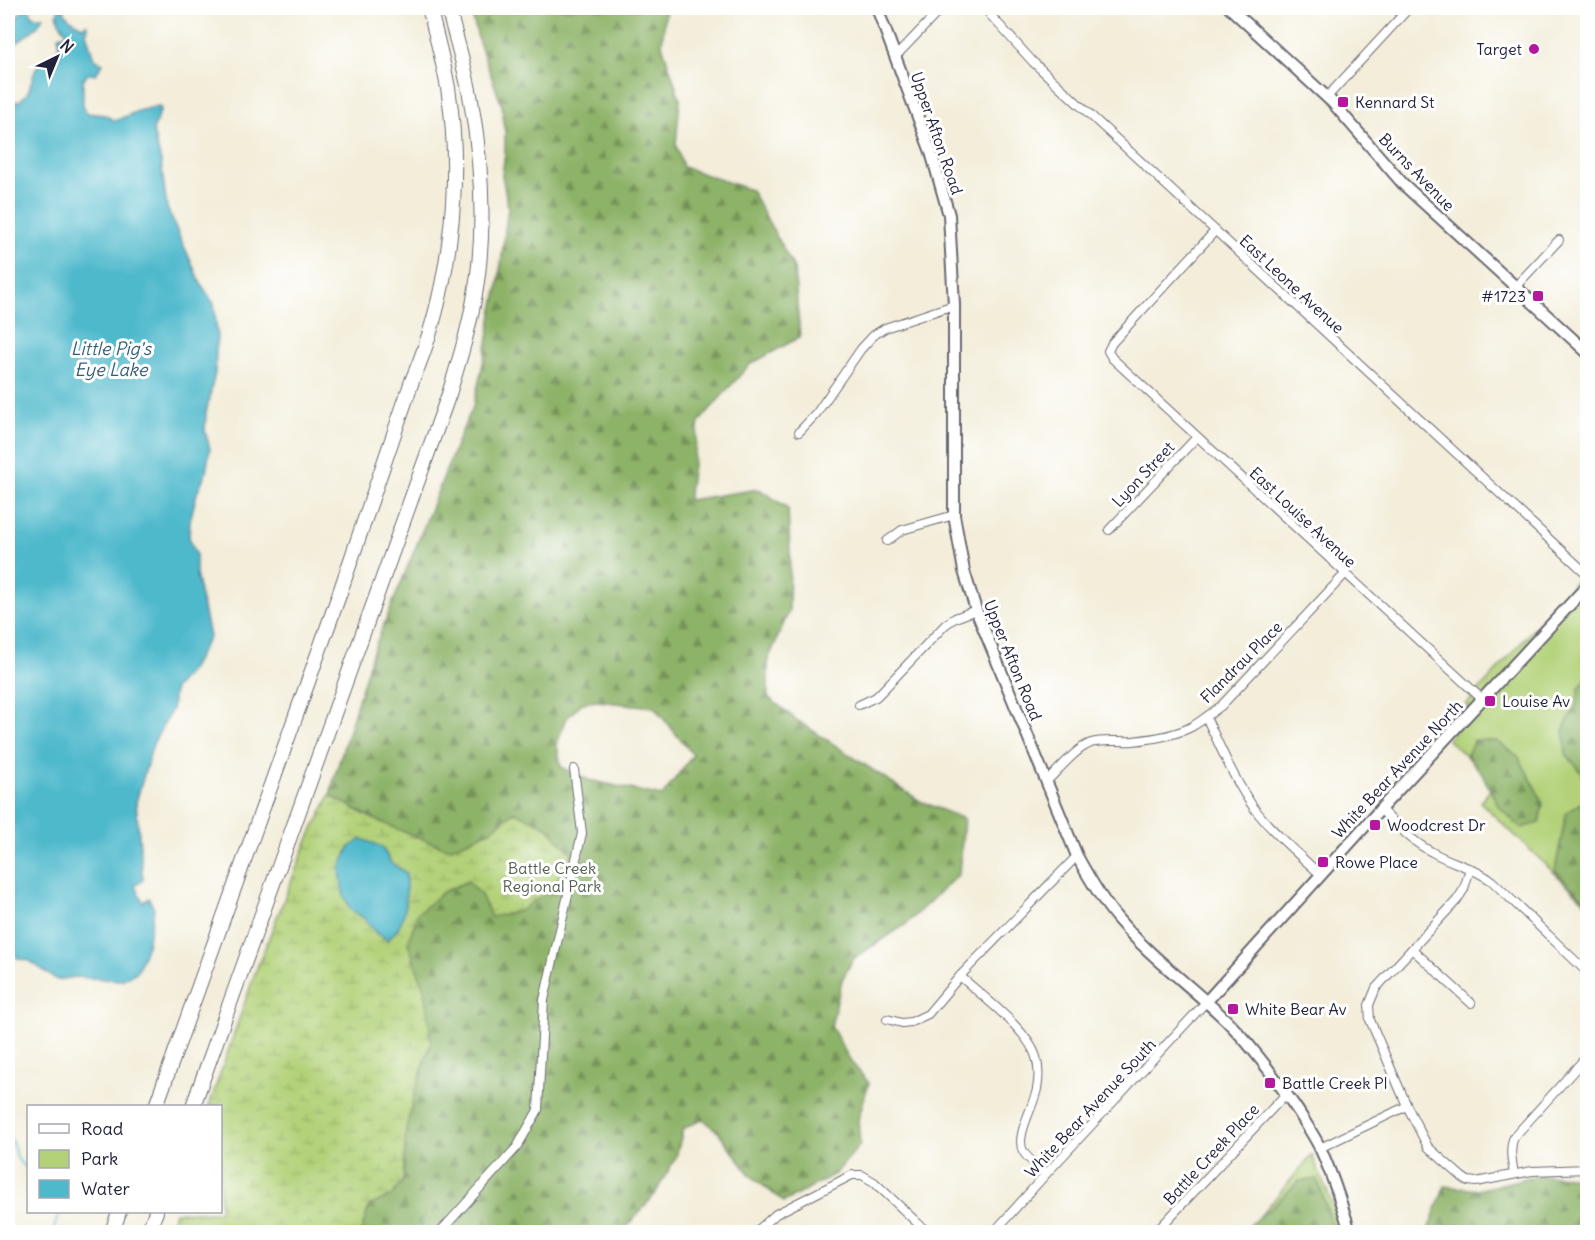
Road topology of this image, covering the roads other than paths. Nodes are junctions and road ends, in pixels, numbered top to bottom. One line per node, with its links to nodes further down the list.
1 (429, 8): 41 (highway)
2 (448, 8): 42 (highway)
3 (877, 8): 8 (street, Upper Afton Road)
4 (942, 8): 8 (street)
5 (984, 8): 10 (street, East Leone Avenue)
6 (1230, 8): 9 (street, Burns Avenue)
7 (1409, 8): 9 (street)
8 (895, 57): 13 (street, Upper Afton Road)
9 (1327, 97): 12 (street, Burns Avenue)
10 (1215, 231): 16 (street, East Louise Avenue); 21 (street, East Leone Avenue)
11 (1559, 240): 12 (street)
12 (1515, 287): 14 (street, Burns Avenue)
13 (954, 305): 15 (street); 17 (street, Upper Afton Road)
14 (1587, 353)
15 (799, 432)
16 (1197, 437): 18 (street, Lyon Street); 20 (street, East Louise Avenue)
17 (954, 515): 19 (street); 23 (street, Upper Afton Road)
18 (1109, 530)
19 (886, 541)
20 (1345, 574): 24 (street, East Louise Avenue); 26 (street, Flandrau Place)
21 (1587, 575)
22 (1587, 585): 24 (street, White Bear Avenue North)
23 (976, 610): 25 (street); 28 (street, Upper Afton Road)
24 (1482, 699): 29 (street, White Bear Avenue North)
25 (859, 705)
26 (1206, 717): 28 (street, Flandrau Place); 32 (street)
27 (574, 769): 52 (street)
28 (1046, 782): 30 (street, Upper Afton Road)
29 (1380, 809): 31 (street); 32 (street, White Bear Avenue North)
30 (1077, 856): 35 (street); 36 (street, Upper Afton Road)
31 (1470, 868): 33 (street); 34 (street)
32 (1321, 875): 36 (street, White Bear Avenue North)
33 (1412, 949): 37 (street); 43 (street)
34 (1587, 973)
35 (960, 976): 38 (street); 46 (street)
36 (1206, 1002): 40 (street, Upper Afton Road); 46 (street, White Bear Avenue South)
37 (1471, 1003)
38 (887, 1019)
39 (1587, 1055): 47 (street)
40 (1286, 1094): 44 (street, Upper Afton Road); 56 (street, Battle Creek Place)
41 (157, 1105)
42 (194, 1105)
43 (1407, 1106): 44 (street); 47 (street)
44 (1320, 1148): 57 (street, Upper Afton Road)
45 (1587, 1169): 47 (street)
46 (1047, 1174): 55 (street, White Bear Avenue South)
47 (1514, 1174)
48 (119, 1213): 50 (highway)
49 (156, 1213): 51 (highway)
50 (112, 1233)
51 (148, 1233)
52 (440, 1233)
53 (756, 1233): 54 (street)
54 (927, 1233)
55 (994, 1233)
56 (1156, 1233)
57 (1350, 1233)

